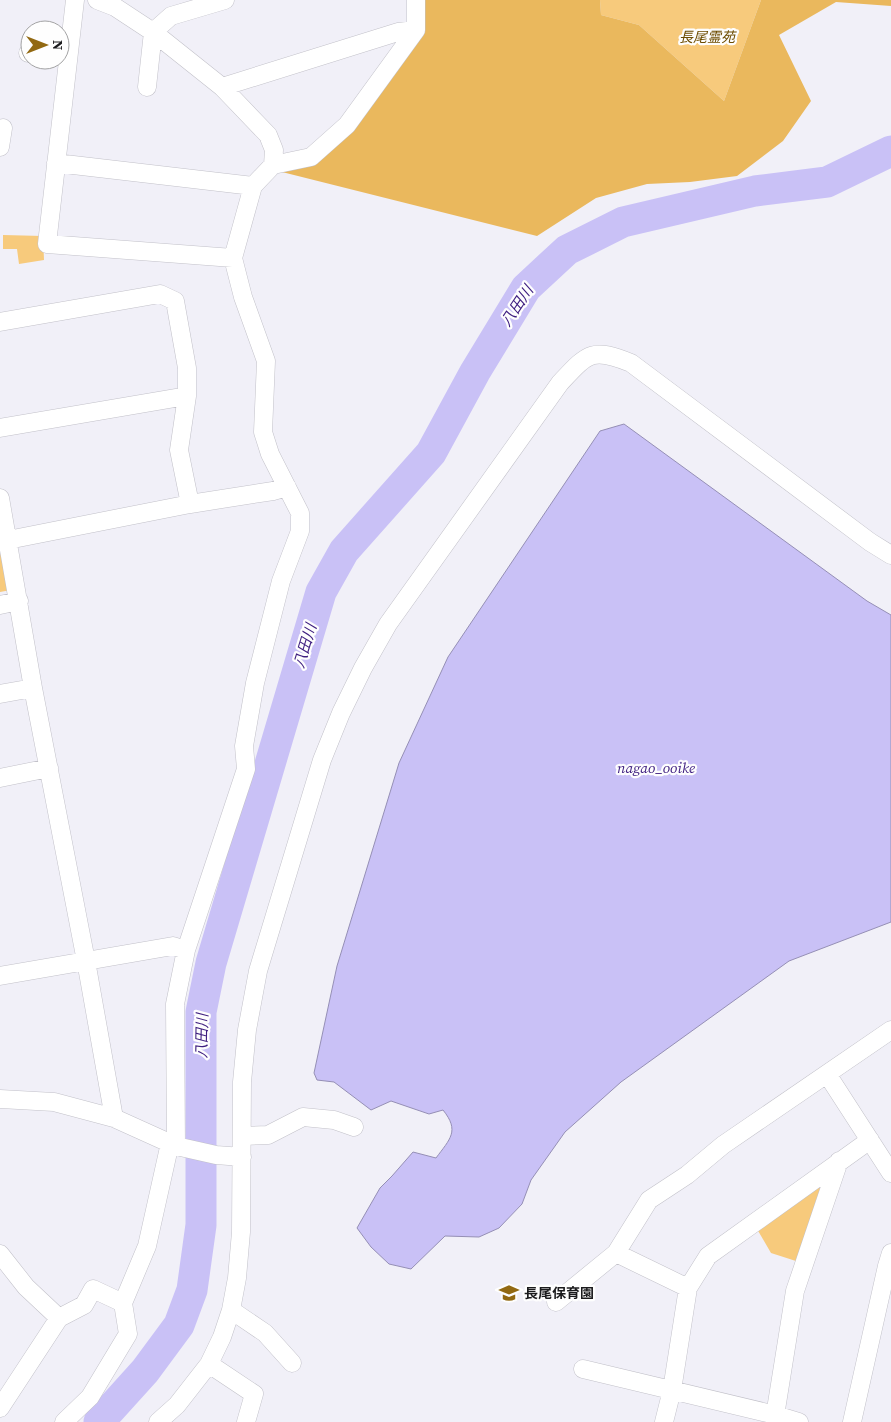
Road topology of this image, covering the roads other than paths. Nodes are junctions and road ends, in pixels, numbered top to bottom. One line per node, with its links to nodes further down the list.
1 (75, 0): 5 (street)
2 (97, 0): 7 (street)
3 (225, 0): 7 (street)
4 (416, 0): 6 (street)
5 (70, 24)
6 (416, 30): 9 (street); 14 (street)
7 (153, 32): 9 (street); 10 (street)
8 (63, 70): 13 (street)
9 (222, 86): 14 (street)
10 (147, 87)
11 (0, 128): 12 (street)
12 (0, 147)
13 (56, 163): 15 (street); 16 (street)
14 (273, 165): 15 (street)
15 (253, 186): 16 (street)
16 (233, 258): 20 (street)
17 (0, 322): 18 (street)
18 (187, 396): 19 (street); 22 (street)
19 (0, 428)
20 (287, 487): 22 (street); 31 (street)
21 (0, 498): 23 (street)
22 (190, 504): 23 (street)
23 (8, 540): 25 (street)
24 (891, 555): 39 (street)
25 (19, 601): 26 (street); 27 (street)
26 (0, 604)
27 (33, 688): 28 (street); 29 (street)
28 (0, 694)
29 (49, 768): 30 (street); 32 (street)
30 (0, 778)
31 (186, 950): 32 (street); 41 (street)
32 (86, 961): 33 (street); 37 (street)
33 (0, 976)
34 (891, 1030): 35 (street)
35 (827, 1074): 40 (street); 45 (street)
36 (0, 1099): 37 (street)
37 (114, 1118): 41 (street)
38 (354, 1127): 39 (street)
39 (242, 1136): 42 (street)
40 (870, 1140): 43 (street); 44 (street)
41 (177, 1145): 42 (street); 50 (street)
42 (242, 1158): 51 (street)
43 (840, 1161): 48 (street); 58 (street)
44 (891, 1173)
45 (616, 1253): 48 (street); 49 (street)
46 (0, 1254): 52 (street)
47 (891, 1254): 64 (street)
48 (688, 1288): 56 (street)
49 (556, 1302)
50 (122, 1303): 52 (street); 59 (street)
51 (231, 1310): 53 (street); 54 (street)
52 (59, 1318): 57 (street)
53 (292, 1363)
54 (209, 1364): 60 (street); 61 (street)
55 (583, 1369): 56 (street)
56 (672, 1390): 58 (street); 62 (street)
57 (1, 1405)
58 (775, 1418): 63 (street)
59 (64, 1422)
60 (158, 1422)
61 (246, 1422)
62 (664, 1422)
63 (799, 1422)
64 (852, 1422)

